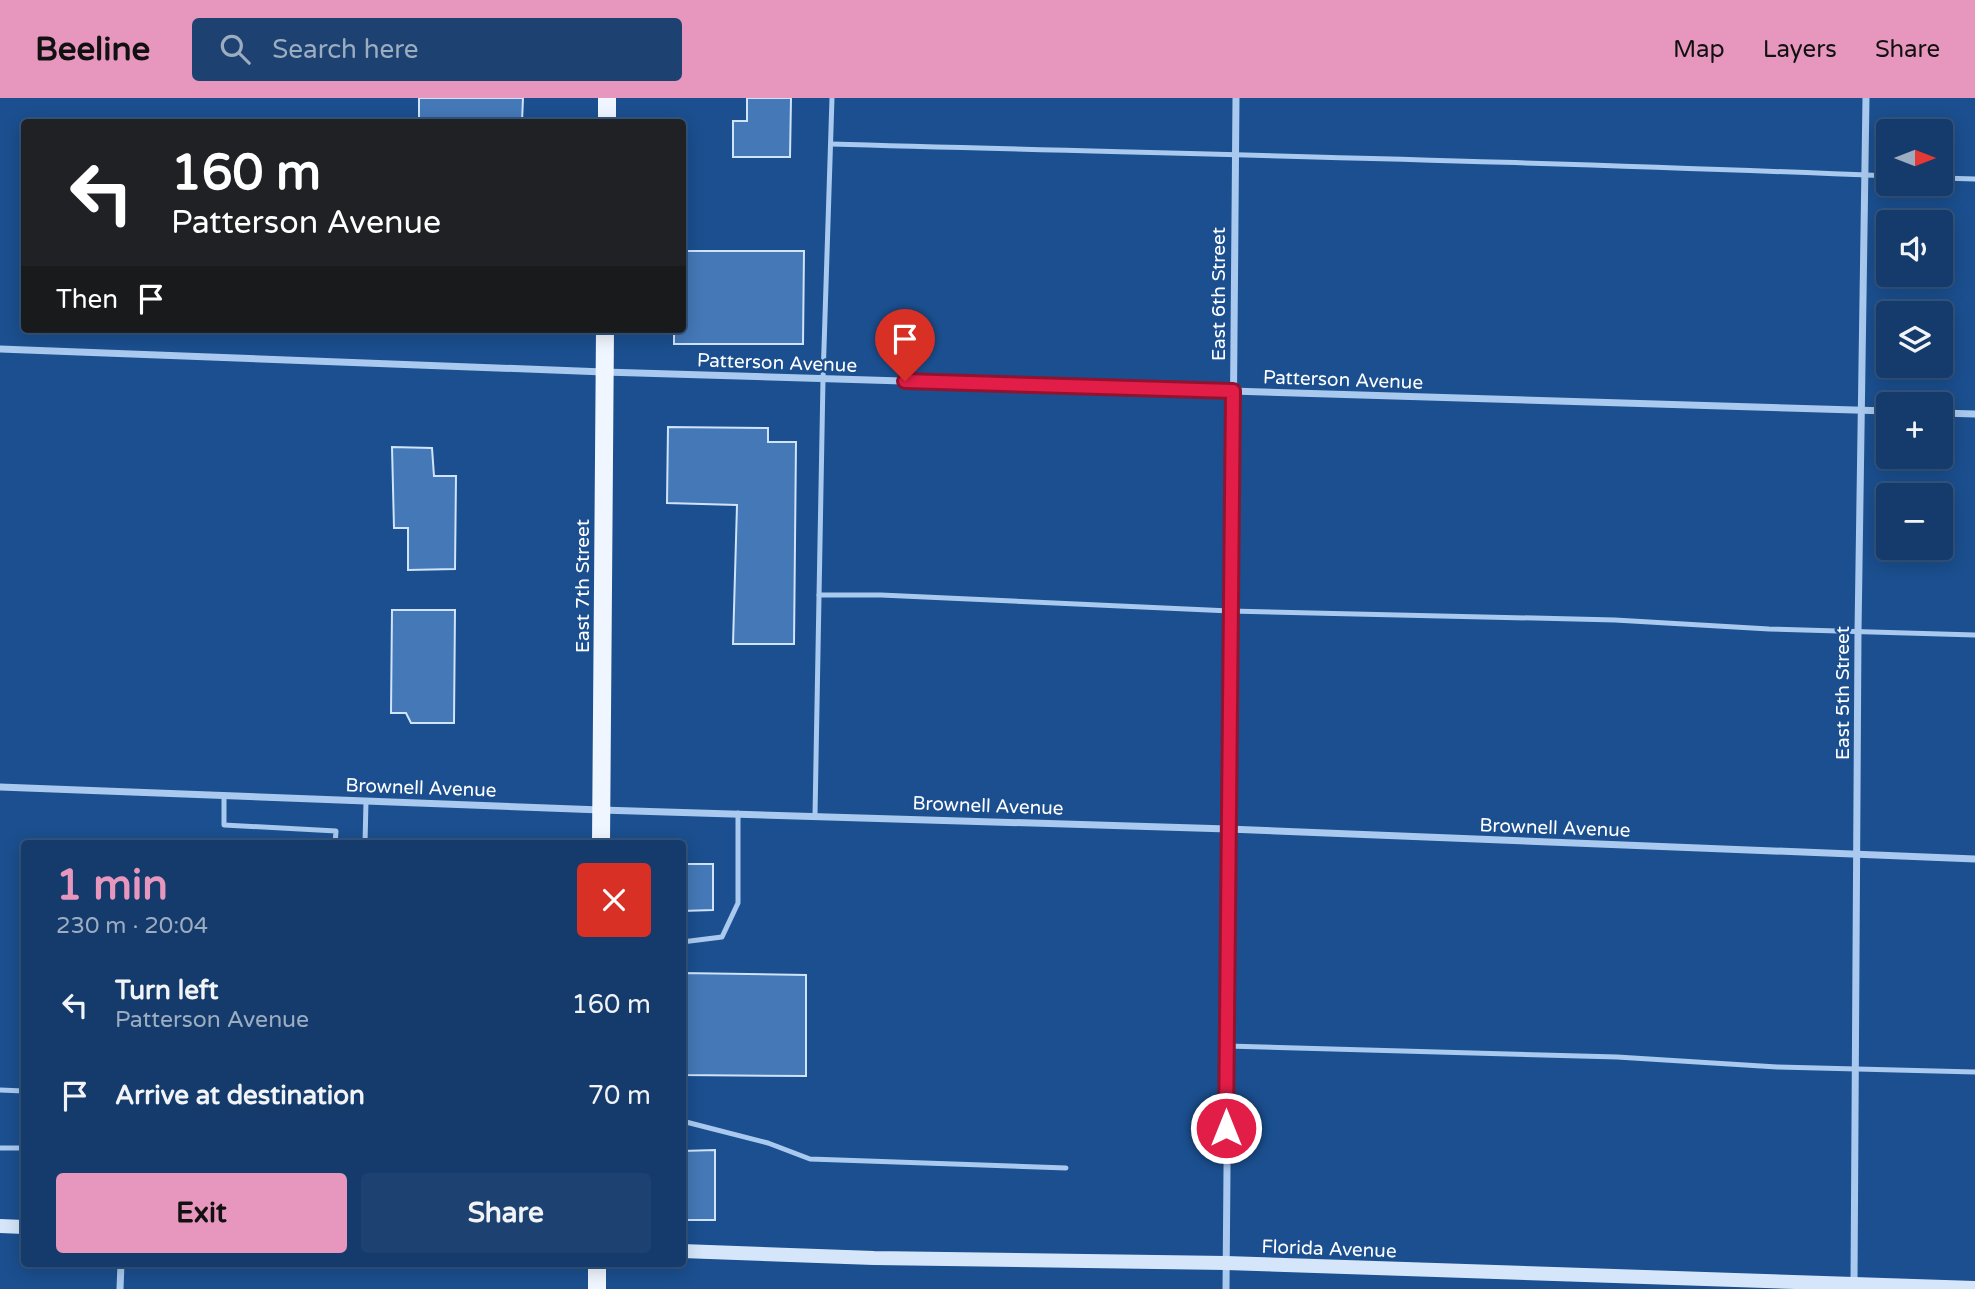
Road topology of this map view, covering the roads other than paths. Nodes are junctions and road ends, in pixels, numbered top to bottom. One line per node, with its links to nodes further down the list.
1 (607, 98): 5 (main road)
2 (832, 98): 6 (lane)
3 (1236, 98): 7 (street, East 6th Street)
4 (1866, 98): 8 (street, East 5th Street)
5 (607, 119)
6 (831, 144): 7 (lane); 15 (lane)
7 (1235, 156): 8 (lane); 16 (street, East 6th Street)
8 (1864, 175): 9 (lane); 17 (street, East 5th Street)
9 (1876, 176)
10 (1953, 178): 11 (lane)
11 (1975, 179)
12 (604, 333): 14 (main road, East 7th Street)
13 (0, 349): 14 (street, Patterson Avenue)
14 (604, 372): 15 (street, Patterson Avenue); 28 (main road, East 7th Street)
15 (823, 379): 16 (street, Patterson Avenue); 21 (lane)
16 (1233, 391): 17 (street, Patterson Avenue); 22 (street, East 6th Street)
17 (1861, 410): 18 (street, Patterson Avenue); 23 (street, East 5th Street)
18 (1876, 411)
19 (1953, 413): 20 (street)
20 (1975, 414)
21 (819, 595): 22 (lane); 30 (lane)
22 (1230, 611): 23 (lane); 31 (street, East 6th Street)
23 (1858, 632): 24 (lane); 35 (street, East 5th Street)
24 (1975, 635)
25 (0, 787): 26 (street, Brownell Avenue)
26 (224, 795): 27 (street, Brownell Avenue); 32 (lane)
27 (366, 801): 28 (street, Brownell Avenue); 33 (lane)
28 (601, 810): 29 (street, Brownell Avenue); 34 (main road, East 7th Street)
29 (738, 813): 30 (street, Brownell Avenue); 37 (lane)
30 (815, 816): 31 (street, Brownell Avenue)
31 (1228, 829): 35 (street, Brownell Avenue); 38 (street, East 6th Street)
32 (335, 840)
33 (365, 840)
34 (601, 840)
35 (1857, 856): 36 (street, Brownell Avenue); 39 (street, East 5th Street)
36 (1975, 859)
37 (686, 942)
38 (1227, 1046): 39 (lane); 50 (street, East 6th Street)
39 (1855, 1069): 40 (lane); 53 (street, East 5th Street)
40 (1975, 1072)
41 (0, 1090): 42 (lane)
42 (21, 1091)
43 (686, 1122): 46 (lane)
44 (0, 1148): 45 (lane)
45 (21, 1148)
46 (1066, 1168)
47 (0, 1226): 48 (street)
48 (21, 1227)
49 (686, 1251): 50 (street, Florida Avenue)
50 (1226, 1263): 53 (street, Florida Avenue); 57 (street, East 6th Street)
51 (121, 1267): 55 (street)
52 (597, 1267): 56 (main road)
53 (1854, 1287): 54 (street, Florida Avenue)
54 (1975, 1288)
55 (120, 1289)
56 (597, 1289)
57 (1226, 1289)

